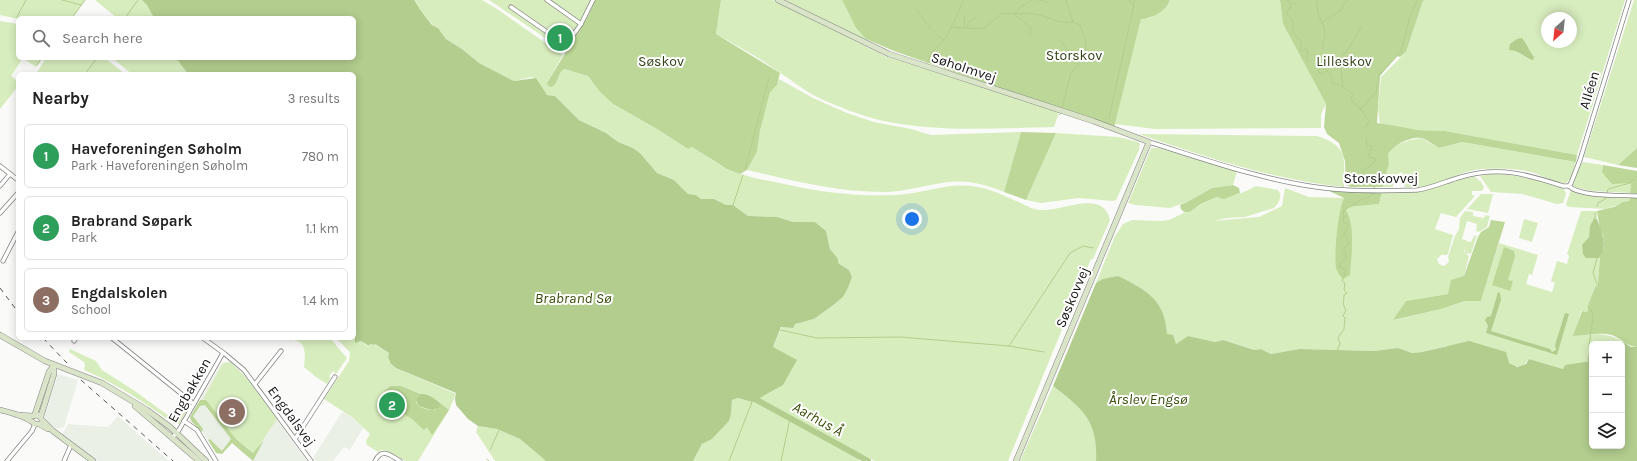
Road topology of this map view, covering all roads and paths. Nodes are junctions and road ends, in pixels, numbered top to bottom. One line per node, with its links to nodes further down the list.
1 (547, 0): 6 (street)
2 (593, 0): 6 (street)
3 (778, 0): 7 (street, Søholmvej)
4 (1629, 0): 12 (street, Alléen)
5 (511, 7): 6 (street)
6 (581, 24)
7 (1150, 142): 12 (street, Storskovvej); 44 (street, Søskovvej)
8 (0, 166): 9 (street)
9 (10, 174): 10 (street); 11 (street)
10 (16, 178)
11 (0, 186)
12 (1568, 186): 14 (street, Storskovvej)
13 (16, 195): 15 (street)
14 (1637, 196)
15 (0, 213)
16 (16, 236): 17 (street)
17 (3, 261)
18 (0, 334): 23 (street)
19 (114, 340): 27 (street)
20 (206, 340): 22 (street, Engdalsvej)
21 (281, 351): 25 (street, Engdalsvej)
22 (223, 353): 25 (street, Engdalsvej); 27 (street, Engbakken)
23 (54, 365): 26 (street); 29 (street)
24 (335, 377): 33 (street)
25 (255, 384): 33 (street, Engdalsvej)
26 (129, 400): 31 (street); 32 (street)
27 (194, 404): 30 (street, Engbakken)
28 (0, 410): 29 (street)
29 (37, 420): 34 (street); 35 (street)
30 (184, 421): 31 (street, Engbakken); 40 (street)
31 (177, 433): 32 (street, Engbakken); 39 (street)
32 (172, 438): 38 (street)
33 (295, 439): 41 (street, Engdalsvej)
34 (71, 445): 36 (street); 37 (street)
35 (7, 461)
36 (64, 461)
37 (93, 461)
38 (199, 461)
39 (206, 461)
40 (216, 461)
41 (311, 461)
42 (375, 461): 43 (street)
43 (400, 461)
44 (1016, 461)

